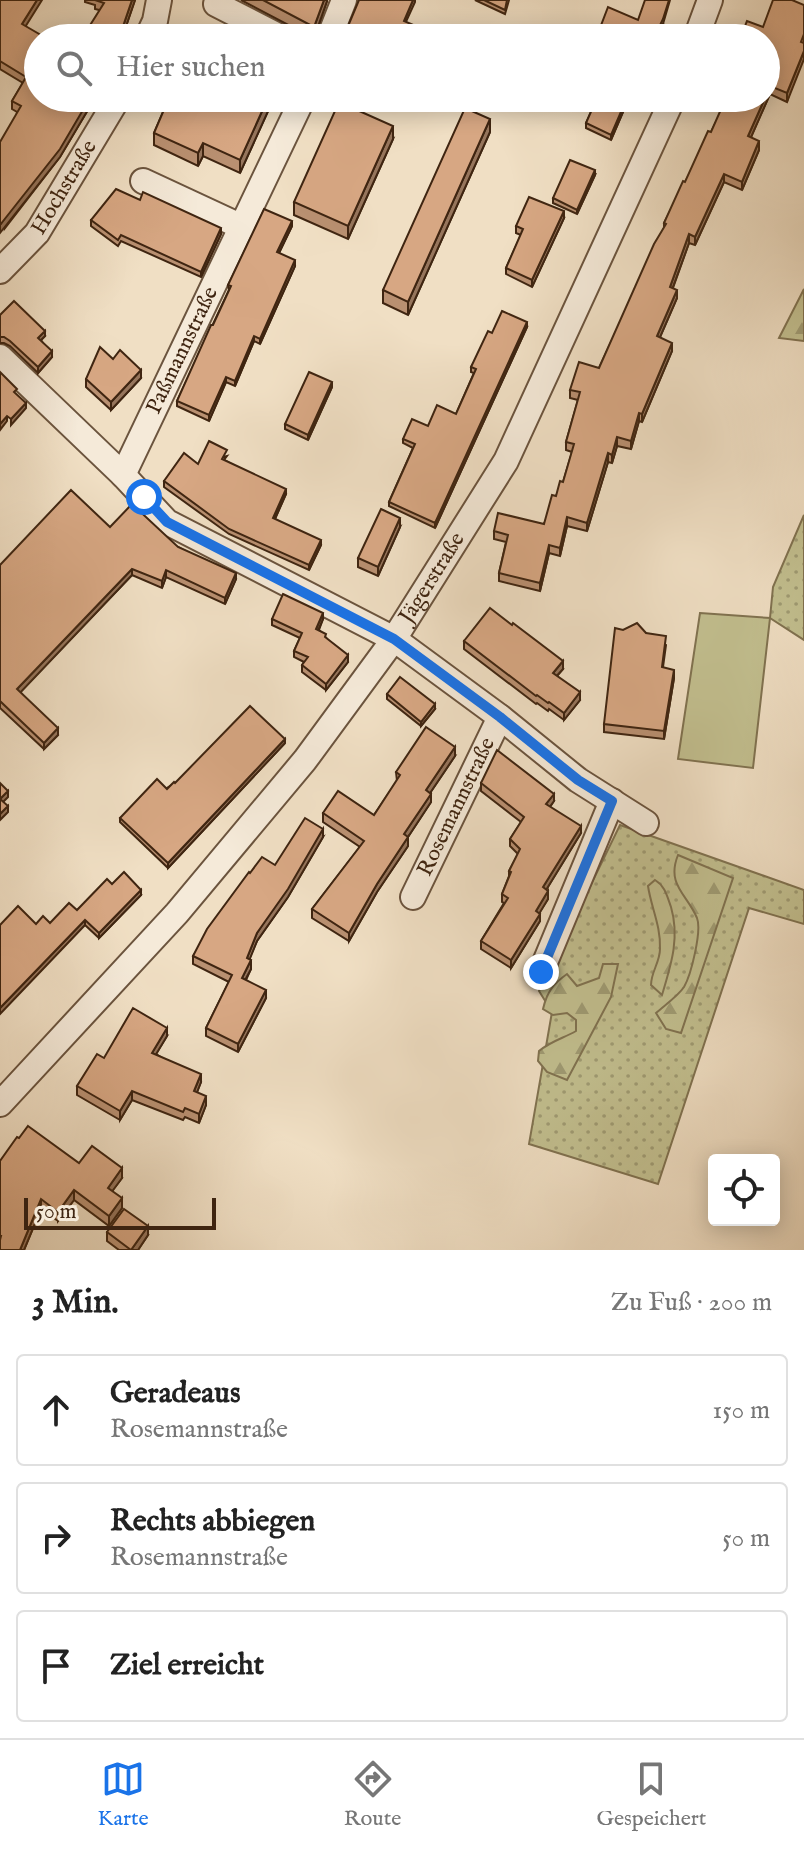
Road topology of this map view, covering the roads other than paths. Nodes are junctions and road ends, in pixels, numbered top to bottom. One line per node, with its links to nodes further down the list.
1 (159, 0): 5 (street)
2 (344, 0): 7 (street)
3 (710, 0): 8 (street)
4 (216, 4): 6 (street)
5 (154, 24)
6 (255, 24)
7 (335, 24)
8 (701, 24)
9 (110, 112): 14 (street, Hochstraße)
10 (296, 112): 13 (street, Paßmannstraße)
11 (667, 112): 17 (street, Jägerstraße)
12 (143, 181): 13 (street)
13 (242, 227): 16 (street, Paßmannstraße)
14 (0, 271)
15 (0, 357): 16 (street, Rosemannstraße)
16 (123, 475): 17 (street, Rosemannstraße)
17 (394, 639): 18 (street, Rosemannstraße); 23 (street, Jägerstraße)
18 (500, 717): 19 (street, Rosemannstraße); 21 (street, Rosemannstraße)
19 (612, 801): 20 (street, Rosemannstraße); 22 (street)
20 (646, 823)
21 (413, 897)
22 (541, 972)
23 (0, 1104)

